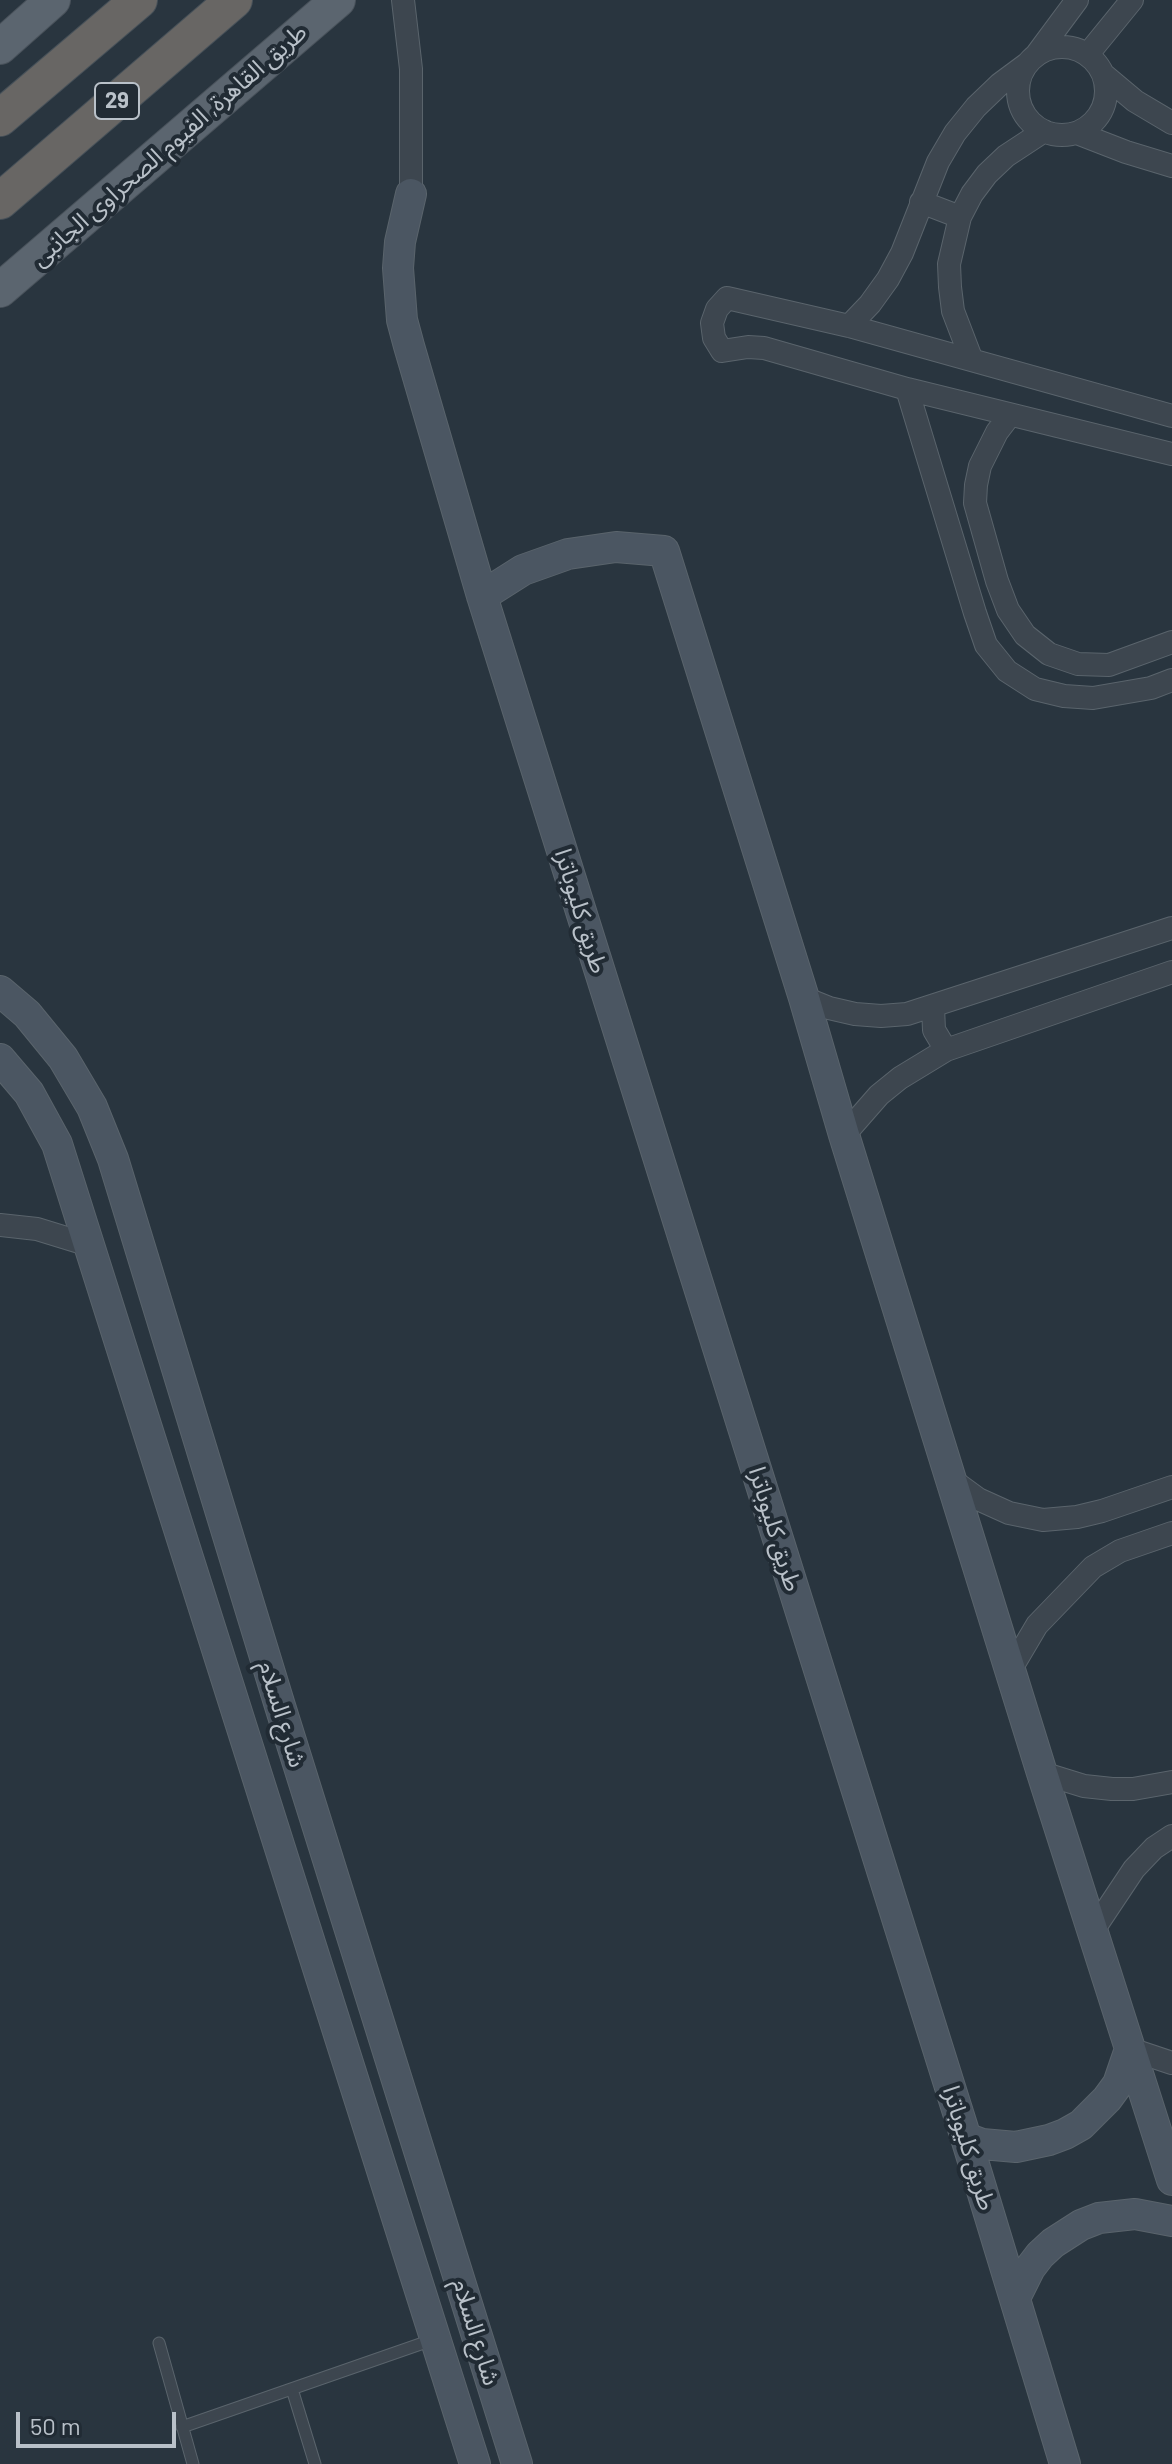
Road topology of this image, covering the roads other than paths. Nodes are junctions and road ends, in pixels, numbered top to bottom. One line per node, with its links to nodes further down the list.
1 (53, 0): 8 (main road)
2 (139, 0): 12 (highway, 29)
3 (234, 0): 18 (highway, 29)
4 (338, 0): 21 (main road, طريق القاهرة, الفيوم الصحراوى الجانبى)
5 (403, 0): 17 (street)
6 (1077, 0): 10 (street)
7 (1132, 0): 9 (street)
8 (0, 47)
9 (1088, 54): 10 (street); 11 (street)
10 (1032, 59): 14 (street); 19 (street)
11 (1104, 75): 13 (street); 15 (street)
12 (0, 118)
13 (1172, 123)
14 (1044, 131): 15 (street); 20 (street)
15 (1077, 133): 16 (street)
16 (1172, 166)
17 (411, 194): 28 (main road, طريق كليوباترا)
18 (0, 201)
19 (921, 202): 20 (street); 22 (street)
20 (960, 217): 23 (street)
21 (0, 290)
22 (849, 326): 23 (street); 24 (street)
23 (971, 358): 26 (street)
24 (907, 389): 25 (street); 30 (street)
25 (1010, 415): 27 (street); 29 (street)
26 (1172, 416)
27 (1172, 454)
28 (482, 596): 34 (main road); 53 (main road, طريق كليوباترا)
29 (1172, 642)
30 (1172, 680)
31 (1172, 928): 35 (street)
32 (1172, 972): 36 (street)
33 (0, 991): 45 (main road, شارع السلام)
34 (804, 998): 35 (street); 38 (main road)
35 (933, 1007): 36 (street)
36 (946, 1050): 38 (street)
37 (0, 1059): 40 (main road, شارع السلام)
38 (844, 1135): 41 (main road)
39 (0, 1225): 40 (street)
40 (89, 1245): 46 (main road, شارع السلام)
41 (952, 1480): 42 (street); 44 (main road)
42 (1172, 1487)
43 (1172, 1533): 44 (street)
44 (1011, 1669): 47 (main road)
45 (280, 1706): 46 (main road); 64 (main road, شارع السلام)
46 (239, 1720): 57 (main road, شارع السلام)
47 (1042, 1773): 48 (street); 50 (main road)
48 (1172, 1782)
49 (1172, 1836): 50 (street)
50 (1092, 1932): 51 (main road)
51 (1130, 2049): 52 (street); 53 (main road); 54 (main road)
52 (1172, 2063)
53 (966, 2138): 56 (main road, طريق كليوباترا)
54 (1172, 2180)
55 (1172, 2221): 56 (main road)
56 (1015, 2298): 65 (main road, طريق كليوباترا)
57 (437, 2339): 59 (lane); 63 (main road, شارع السلام)
58 (159, 2343): 60 (lane)
59 (292, 2389): 60 (lane); 62 (lane)
60 (182, 2427): 61 (lane)
61 (193, 2464)
62 (315, 2464)
63 (475, 2464)
64 (517, 2464)
65 (1065, 2464)

